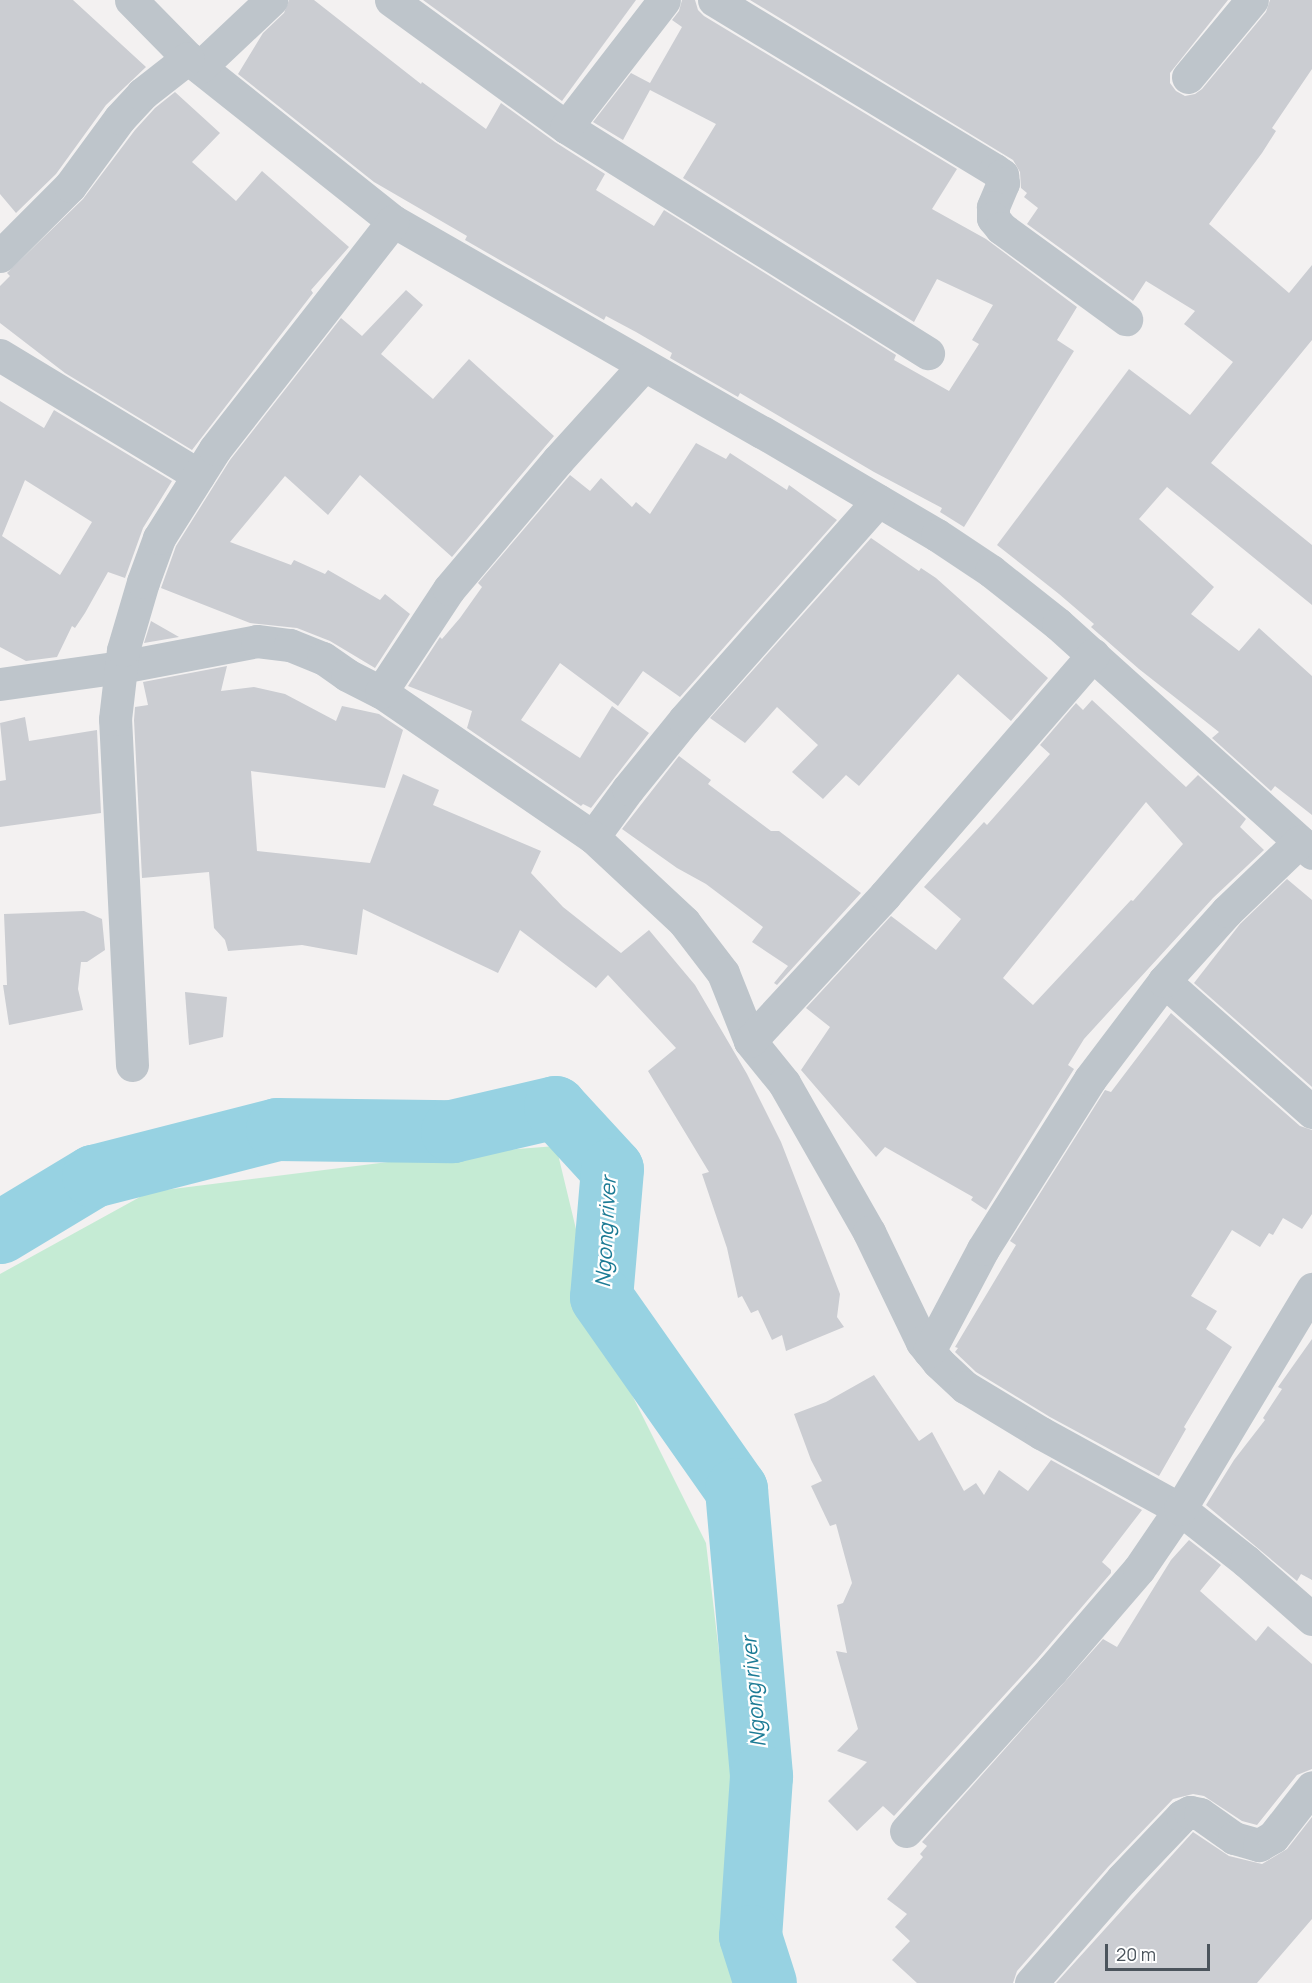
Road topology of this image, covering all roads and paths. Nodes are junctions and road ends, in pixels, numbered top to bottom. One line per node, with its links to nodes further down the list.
1 (131, 0): 7 (street)
2 (271, 0): 7 (street)
3 (391, 0): 9 (street)
4 (664, 0): 9 (street)
5 (714, 0): 12 (street)
6 (1252, 0): 8 (street)
7 (194, 63): 10 (street); 11 (street)
8 (1188, 77)
9 (566, 127): 13 (street)
10 (393, 221): 15 (street); 16 (street)
11 (0, 256)
12 (1126, 319)
13 (928, 353)
14 (0, 355): 16 (street)
15 (644, 365): 17 (street); 21 (street)
16 (198, 475): 19 (street)
17 (878, 501): 18 (street); 22 (street)
18 (1093, 655): 23 (street); 25 (street)
19 (121, 667): 20 (street); 21 (street); 26 (street)
20 (0, 684)
21 (381, 692): 22 (street)
22 (593, 837): 25 (street)
23 (1306, 848): 24 (street)
24 (1164, 981): 27 (street); 29 (street)
25 (750, 1041): 29 (street)
26 (132, 1065)
27 (1312, 1112)
28 (1312, 1288): 30 (street)
29 (929, 1351): 30 (street)
30 (1180, 1509): 31 (street); 33 (street)
31 (1312, 1619)
32 (1312, 1786): 34 (street)
33 (906, 1831)
34 (1031, 1983)

